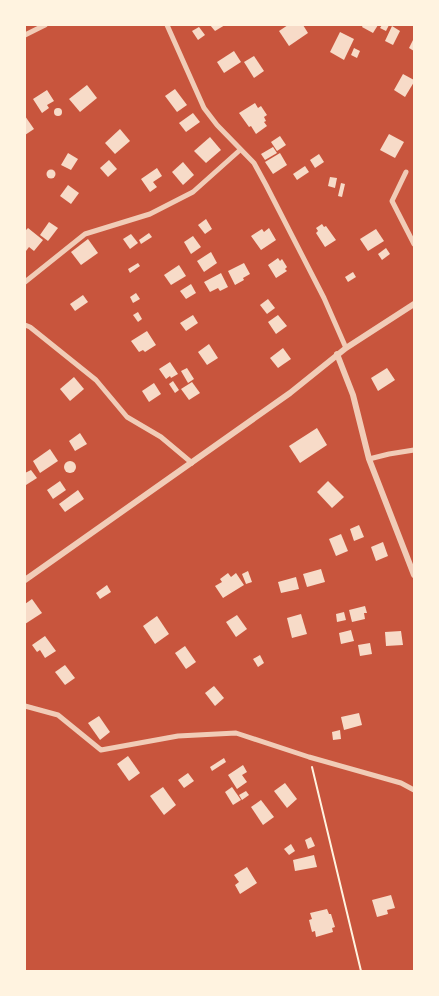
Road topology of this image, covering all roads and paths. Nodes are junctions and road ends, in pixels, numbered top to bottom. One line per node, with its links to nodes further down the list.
1 (45, 25): 3 (street)
2 (167, 25): 4 (street)
3 (25, 35)
4 (240, 150): 7 (street); 10 (street)
5 (406, 172): 6 (street)
6 (414, 244)
7 (25, 282)
8 (414, 304): 10 (street)
9 (25, 325): 14 (street)
10 (346, 348): 11 (street)
11 (337, 354): 13 (street); 14 (street)
12 (414, 450): 13 (street)
13 (368, 459): 15 (street)
14 (192, 462): 16 (street)
15 (414, 575)
16 (25, 580)
17 (25, 706): 18 (street)
18 (309, 757): 19 (street); 20 (path)
19 (414, 790)
20 (361, 971)

